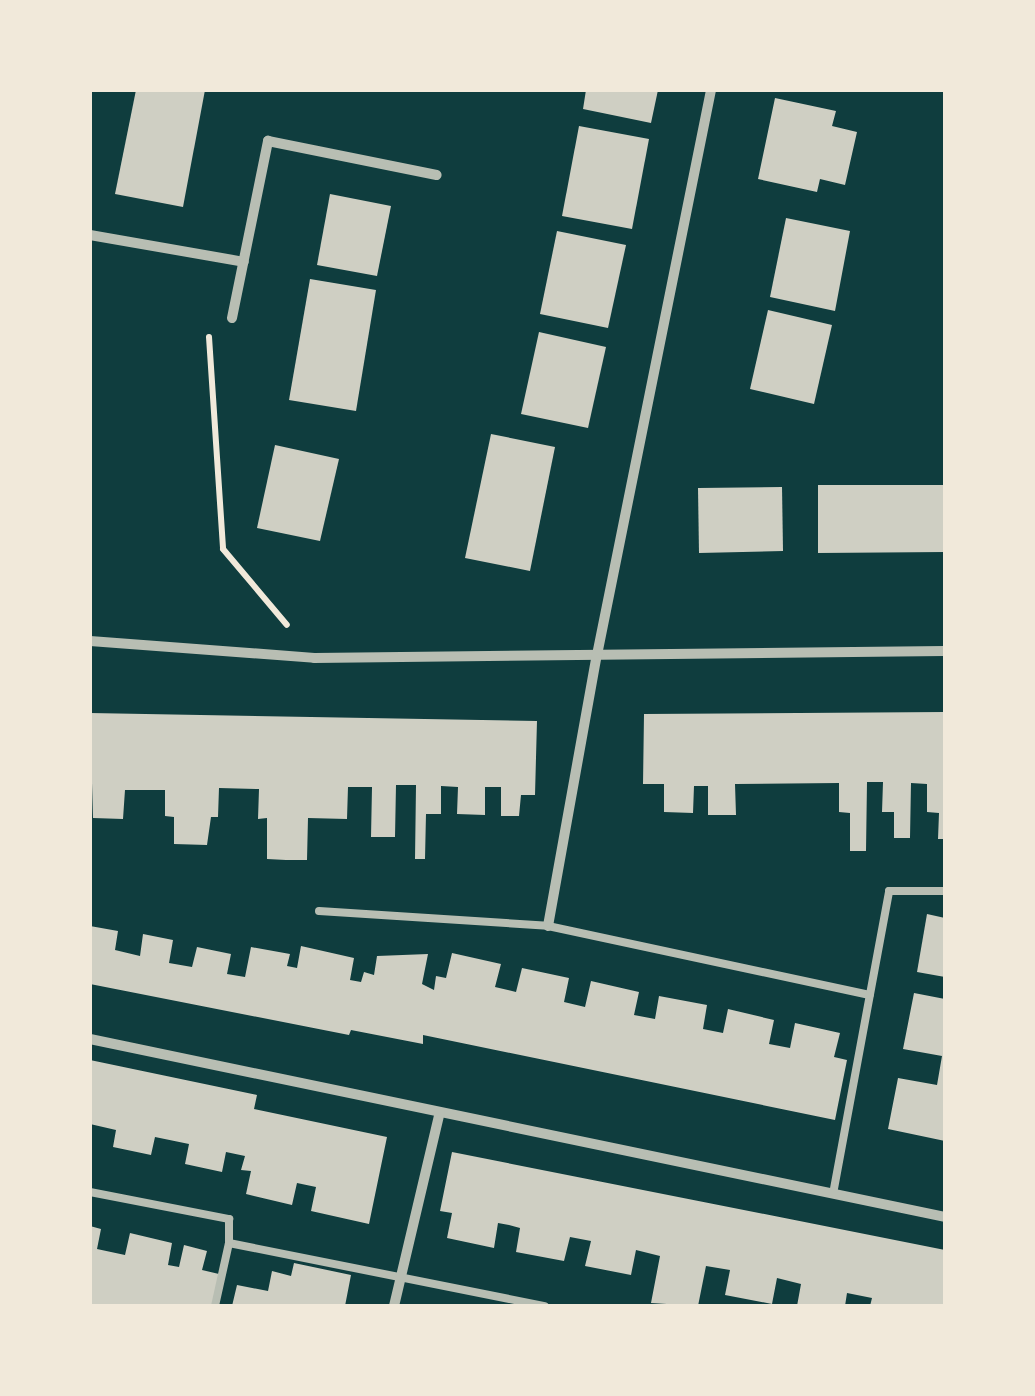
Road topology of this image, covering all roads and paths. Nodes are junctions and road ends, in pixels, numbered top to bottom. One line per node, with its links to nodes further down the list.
1 (711, 90): 8 (street)
2 (438, 176): 4 (street)
3 (90, 235): 4 (street)
4 (244, 262): 5 (street)
5 (232, 318): 9 (path)
6 (90, 641): 9 (street)
7 (945, 651): 8 (street)
8 (597, 655): 9 (street); 12 (street)
9 (314, 658)
10 (945, 892): 13 (lane)
11 (319, 911): 12 (lane)
12 (548, 926): 13 (lane)
13 (870, 995): 17 (lane)
14 (90, 1039): 15 (street)
15 (440, 1112): 17 (street); 20 (street)
16 (90, 1192): 19 (lane)
17 (833, 1194): 18 (street)
18 (945, 1217)
19 (228, 1243): 20 (lane); 21 (lane)
20 (401, 1277): 22 (street); 23 (lane)
21 (215, 1306)
22 (394, 1306)
23 (545, 1306)

